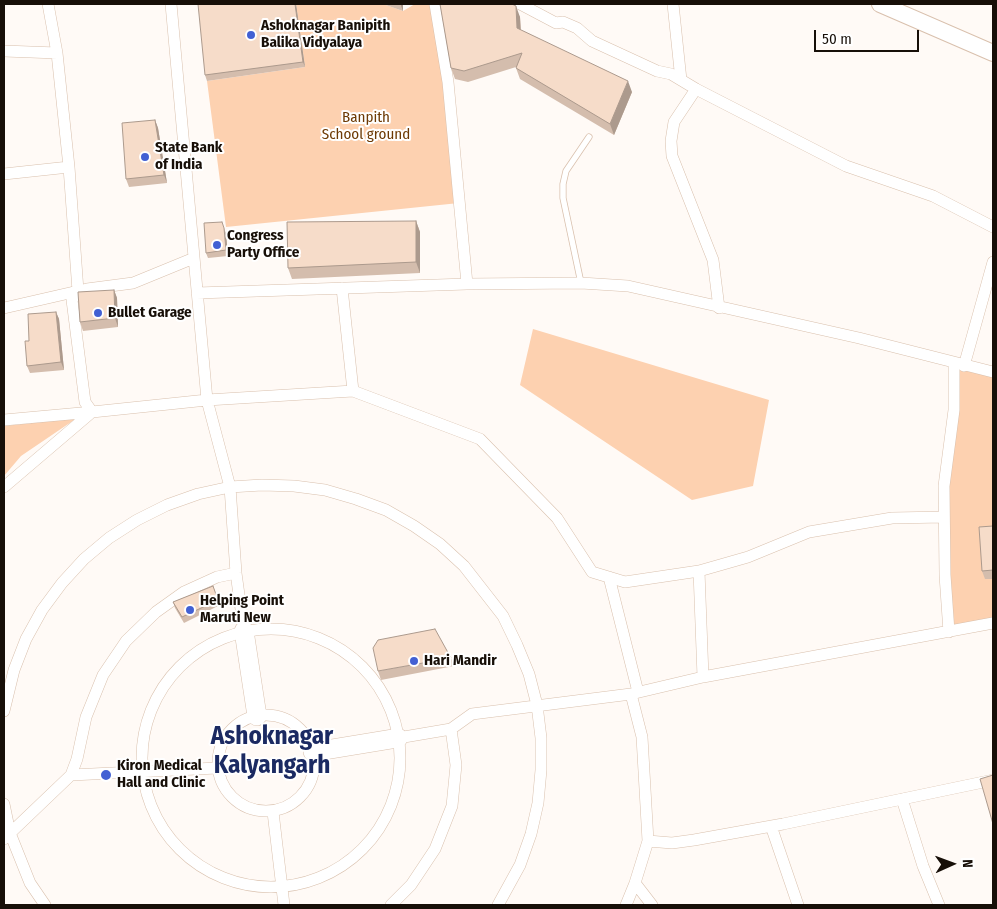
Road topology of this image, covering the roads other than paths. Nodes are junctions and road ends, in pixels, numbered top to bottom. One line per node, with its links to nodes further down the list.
1 (48, 4): 8 (street)
2 (171, 4): 16 (street)
3 (435, 4): 19 (street)
4 (520, 4): 10 (street)
5 (673, 4): 10 (street)
6 (880, 4): 9 (main road)
7 (4, 51): 8 (street)
8 (57, 53): 13 (street)
9 (993, 53)
10 (681, 80): 11 (street)
11 (696, 89): 15 (street); 24 (street)
12 (589, 138): 18 (lane)
13 (69, 167): 14 (street); 21 (street)
14 (4, 174)
15 (993, 227)
16 (194, 258): 21 (street); 22 (street)
17 (993, 262): 25 (street)
18 (581, 283): 19 (street); 24 (street)
19 (467, 284): 20 (street)
20 (342, 288): 22 (street); 27 (street)
21 (78, 291): 23 (street); 29 (street)
22 (197, 293): 28 (street)
23 (4, 308)
24 (719, 308): 25 (street)
25 (959, 365): 26 (street); 33 (street)
26 (993, 372)
27 (353, 391): 28 (street); 36 (street)
28 (207, 400): 29 (street); 32 (street)
29 (92, 412): 30 (street); 31 (street)
30 (4, 420)
31 (4, 487)
32 (230, 487): 35 (street); 42 (street); 43 (street)
33 (944, 517): 34 (street); 39 (street)
34 (699, 571): 36 (street); 40 (street)
35 (236, 573): 38 (street); 50 (street)
36 (609, 577): 41 (street)
37 (993, 623): 39 (street)
38 (244, 631): 44 (main road); 46 (street); 49 (street)
39 (949, 632): 40 (street)
40 (703, 677): 41 (street)
41 (634, 693): 42 (street); 57 (street)
42 (537, 706): 45 (street); 63 (street)
43 (4, 711)
44 (257, 716): 47 (street); 48 (street)
45 (451, 729): 46 (street); 62 (street)
46 (398, 738): 47 (main road); 59 (street)
47 (313, 752): 54 (street)
48 (217, 768): 49 (street); 54 (street)
49 (142, 772): 50 (street); 59 (street)
50 (70, 775): 56 (street)
51 (993, 780): 52 (street)
52 (902, 799): 55 (street); 67 (street)
53 (4, 804): 56 (street)
54 (273, 812): 59 (street)
55 (771, 826): 57 (street); 66 (street)
56 (7, 836): 60 (street)
57 (648, 841): 58 (street)
58 (635, 883): 64 (street); 65 (street)
59 (282, 888): 61 (street)
60 (45, 905)
61 (284, 905)
62 (391, 905)
63 (498, 905)
64 (626, 905)
65 (652, 905)
66 (798, 905)
67 (939, 905)

